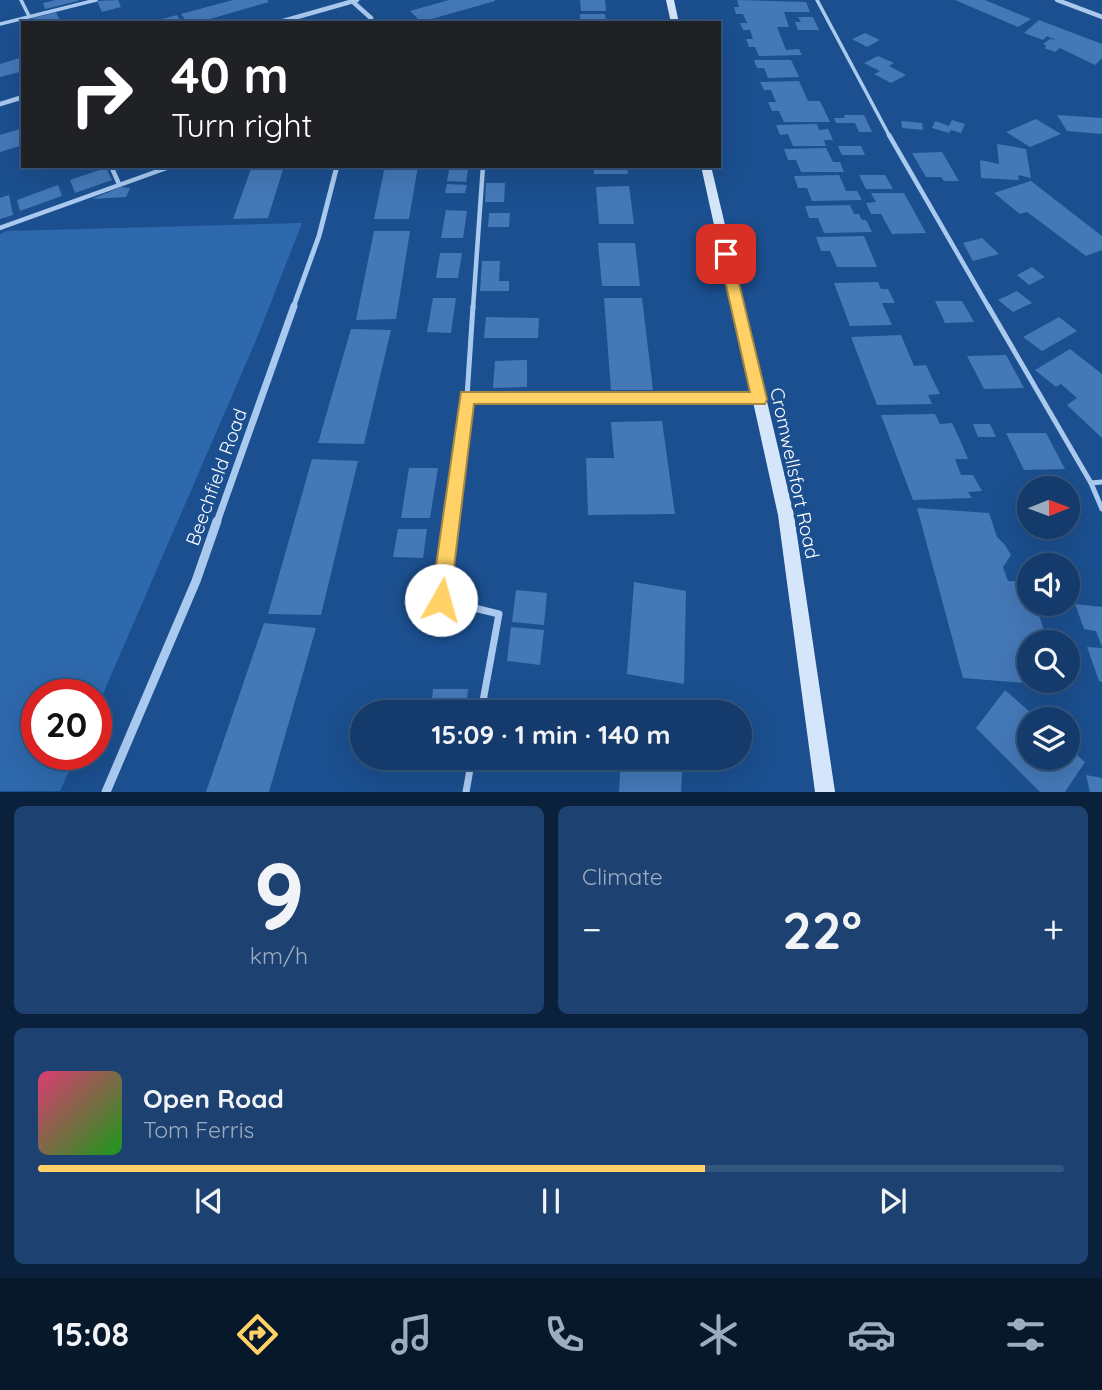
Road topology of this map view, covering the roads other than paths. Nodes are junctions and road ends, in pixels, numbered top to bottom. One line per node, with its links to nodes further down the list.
1 (22, 0): 7 (lane)
2 (96, 0): 7 (lane)
3 (670, 0): 11 (main road)
4 (817, 0): 25 (lane)
5 (1057, 0): 8 (street)
6 (354, 1): 9 (street); 10 (street)
7 (29, 16): 12 (lane)
8 (1102, 18)
9 (283, 21)
10 (372, 21)
11 (675, 21)
12 (0, 24)
13 (21, 98): 14 (street)
14 (0, 104)
15 (112, 168): 20 (lane)
16 (166, 168): 20 (lane)
17 (336, 168): 29 (street, Beechfield Road)
18 (483, 168): 22 (lane)
19 (706, 168): 23 (main road, Cromwellsfort Road)
20 (119, 184): 21 (lane)
21 (0, 228)
22 (467, 397): 23 (lane); 27 (lane)
23 (759, 399): 31 (main road, Cromwellsfort Road)
24 (1102, 482): 25 (lane)
25 (1091, 483): 26 (lane)
26 (1102, 509)
27 (483, 700)
28 (470, 770): 30 (lane)
29 (106, 792)
30 (466, 792)
31 (825, 792)

